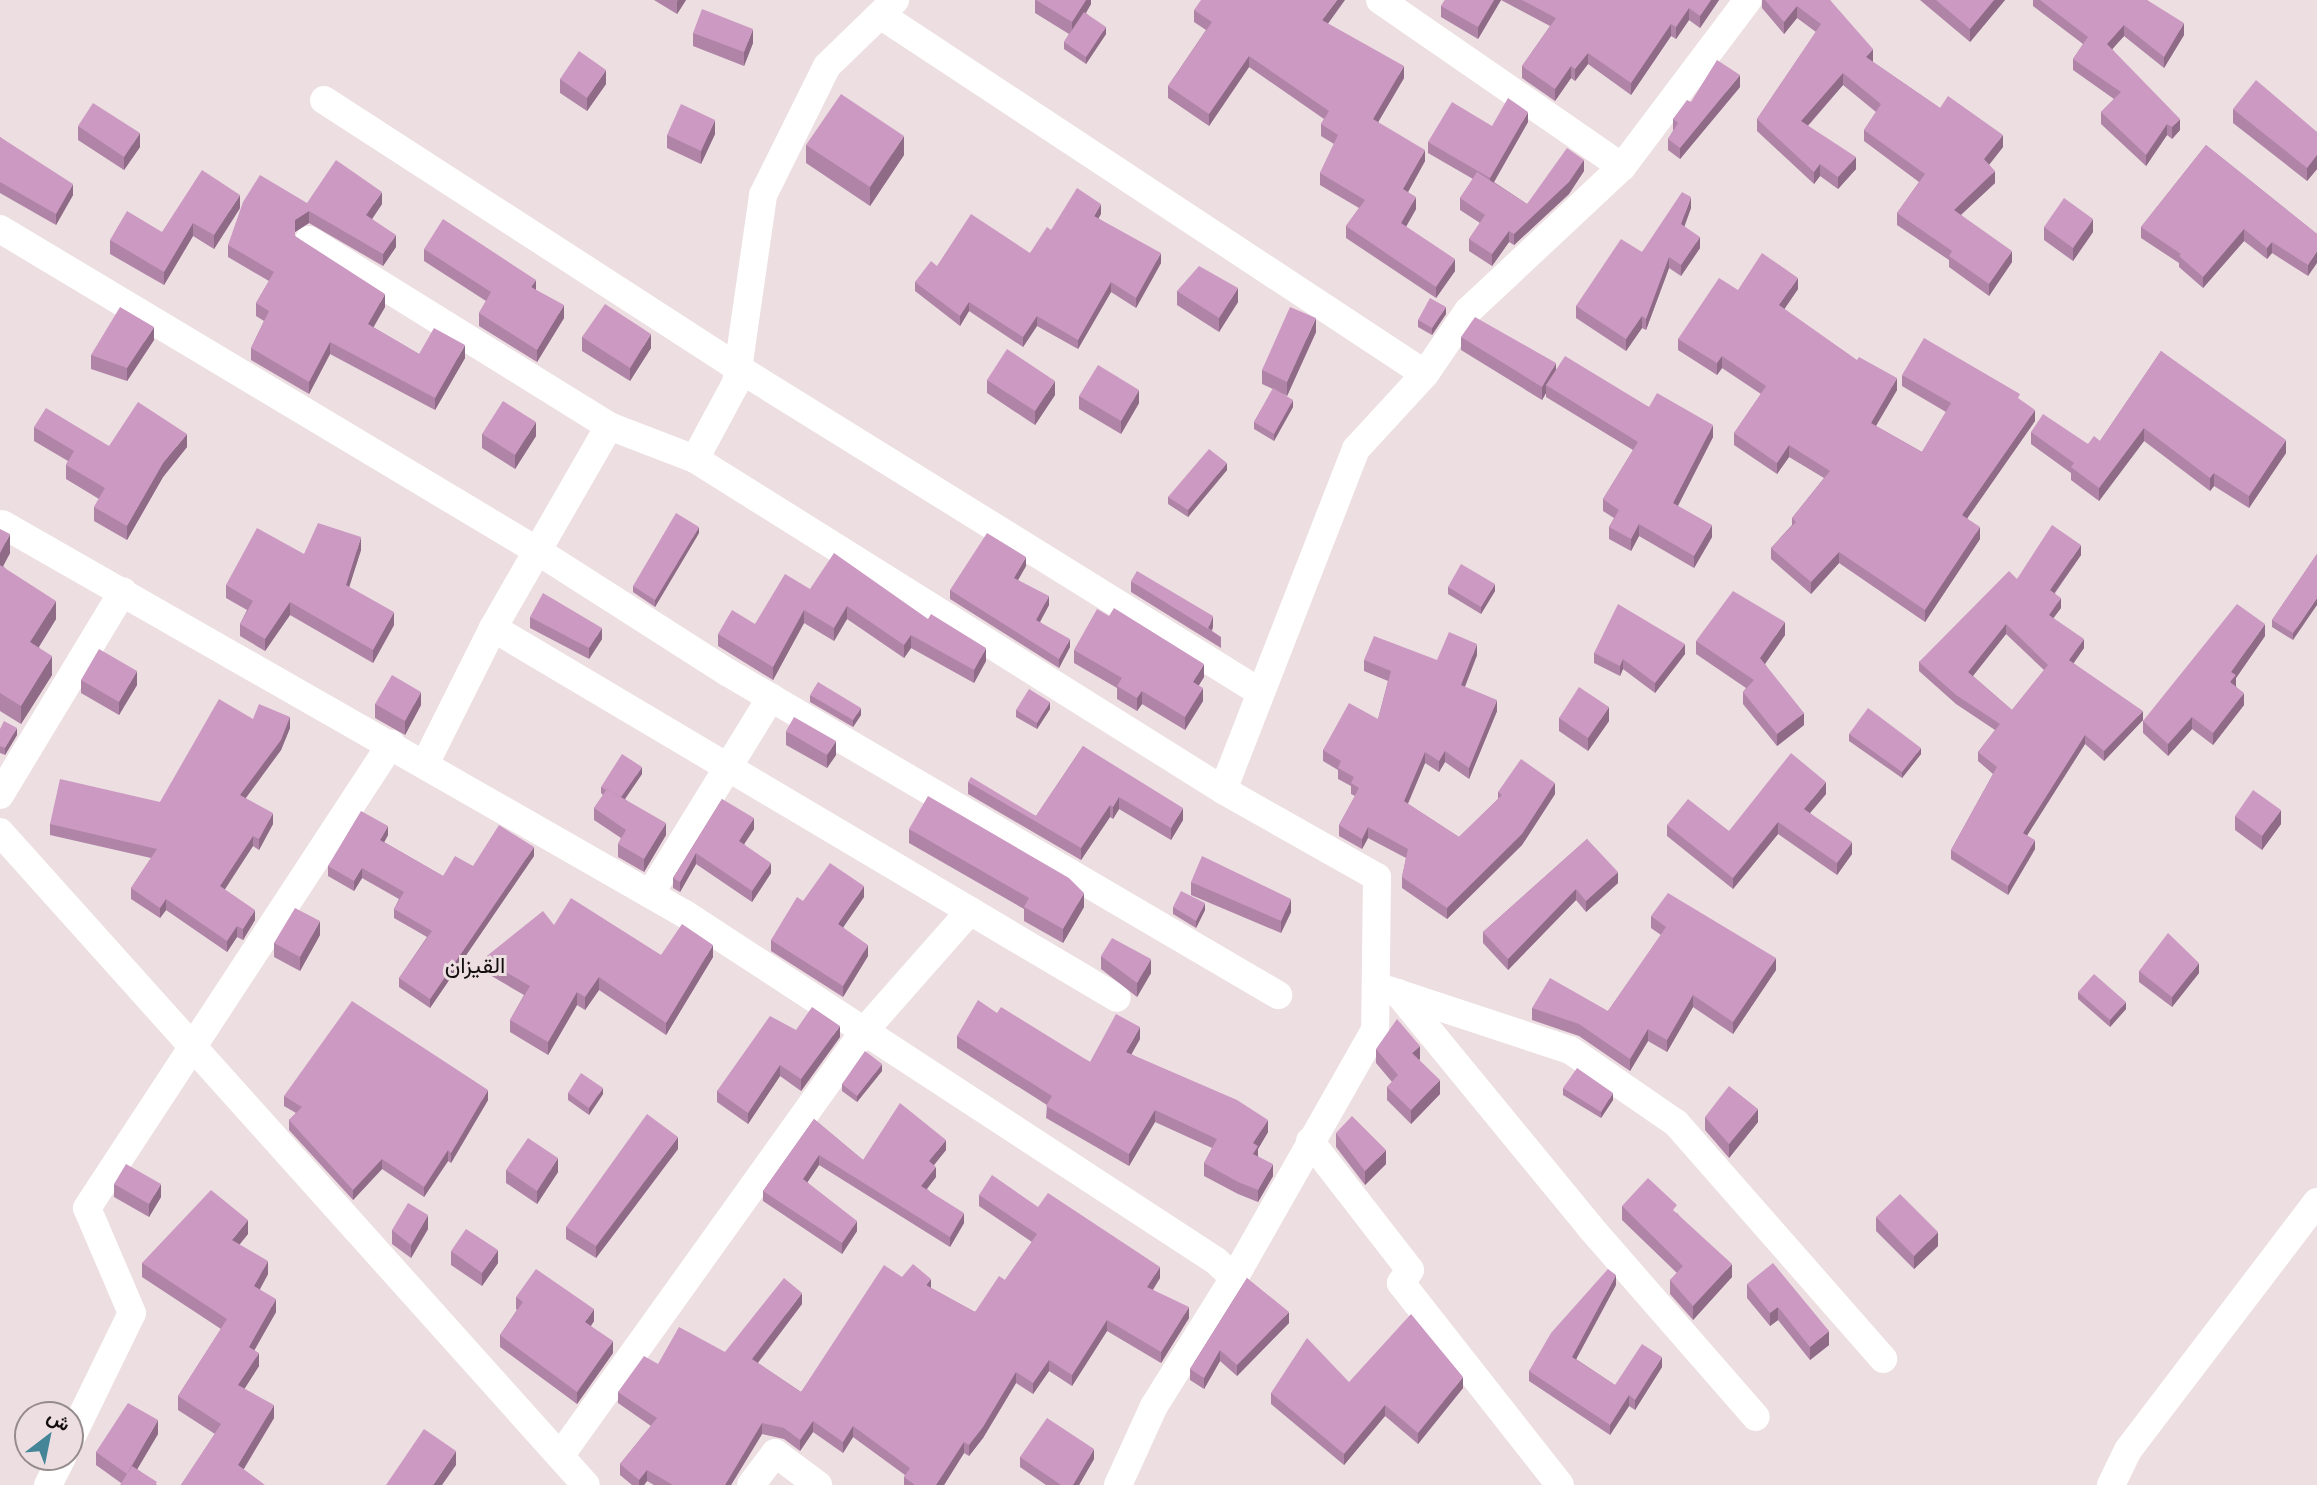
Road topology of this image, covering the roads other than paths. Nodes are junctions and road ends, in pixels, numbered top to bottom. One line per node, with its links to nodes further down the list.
1 (1380, 0): 5 (street)
2 (1748, 0): 5 (street)
3 (889, 8): 8 (street); 9 (street)
4 (324, 100): 8 (street)
5 (1622, 167): 9 (street)
6 (0, 229): 13 (street)
7 (309, 240): 10 (street)
8 (738, 369): 11 (street); 16 (street)
9 (1425, 374): 16 (street)
10 (609, 426): 11 (street); 13 (street)
11 (695, 459): 21 (street)
12 (2, 524): 14 (street)
13 (536, 550): 15 (street); 17 (street)
14 (123, 591): 18 (street); 22 (street)
15 (493, 628): 19 (street); 20 (street)
16 (1259, 692): 21 (street)
17 (771, 697): 20 (street); 27 (street)
18 (391, 744): 19 (street); 30 (street)
19 (425, 764): 24 (street)
20 (730, 769): 24 (street); 25 (street)
21 (1223, 790): 26 (street)
22 (0, 795)
23 (0, 832): 30 (street)
24 (650, 894): 29 (street)
25 (970, 911): 28 (street); 29 (street)
26 (1387, 989): 31 (street); 34 (street); 36 (street)
27 (1278, 995)
28 (1117, 998)
29 (865, 1030): 33 (street); 37 (street)
30 (194, 1048): 35 (street); 37 (street)
31 (1310, 1142): 33 (street); 42 (street)
32 (2317, 1202): 43 (street)
33 (1234, 1278): 41 (street)
34 (1883, 1359)
35 (84, 1411)
36 (1756, 1417)
37 (560, 1456): 38 (street)
38 (586, 1485)
39 (751, 1485): 40 (street)
40 (818, 1485)
41 (1118, 1485)
42 (1560, 1485)
43 (2111, 1485)

